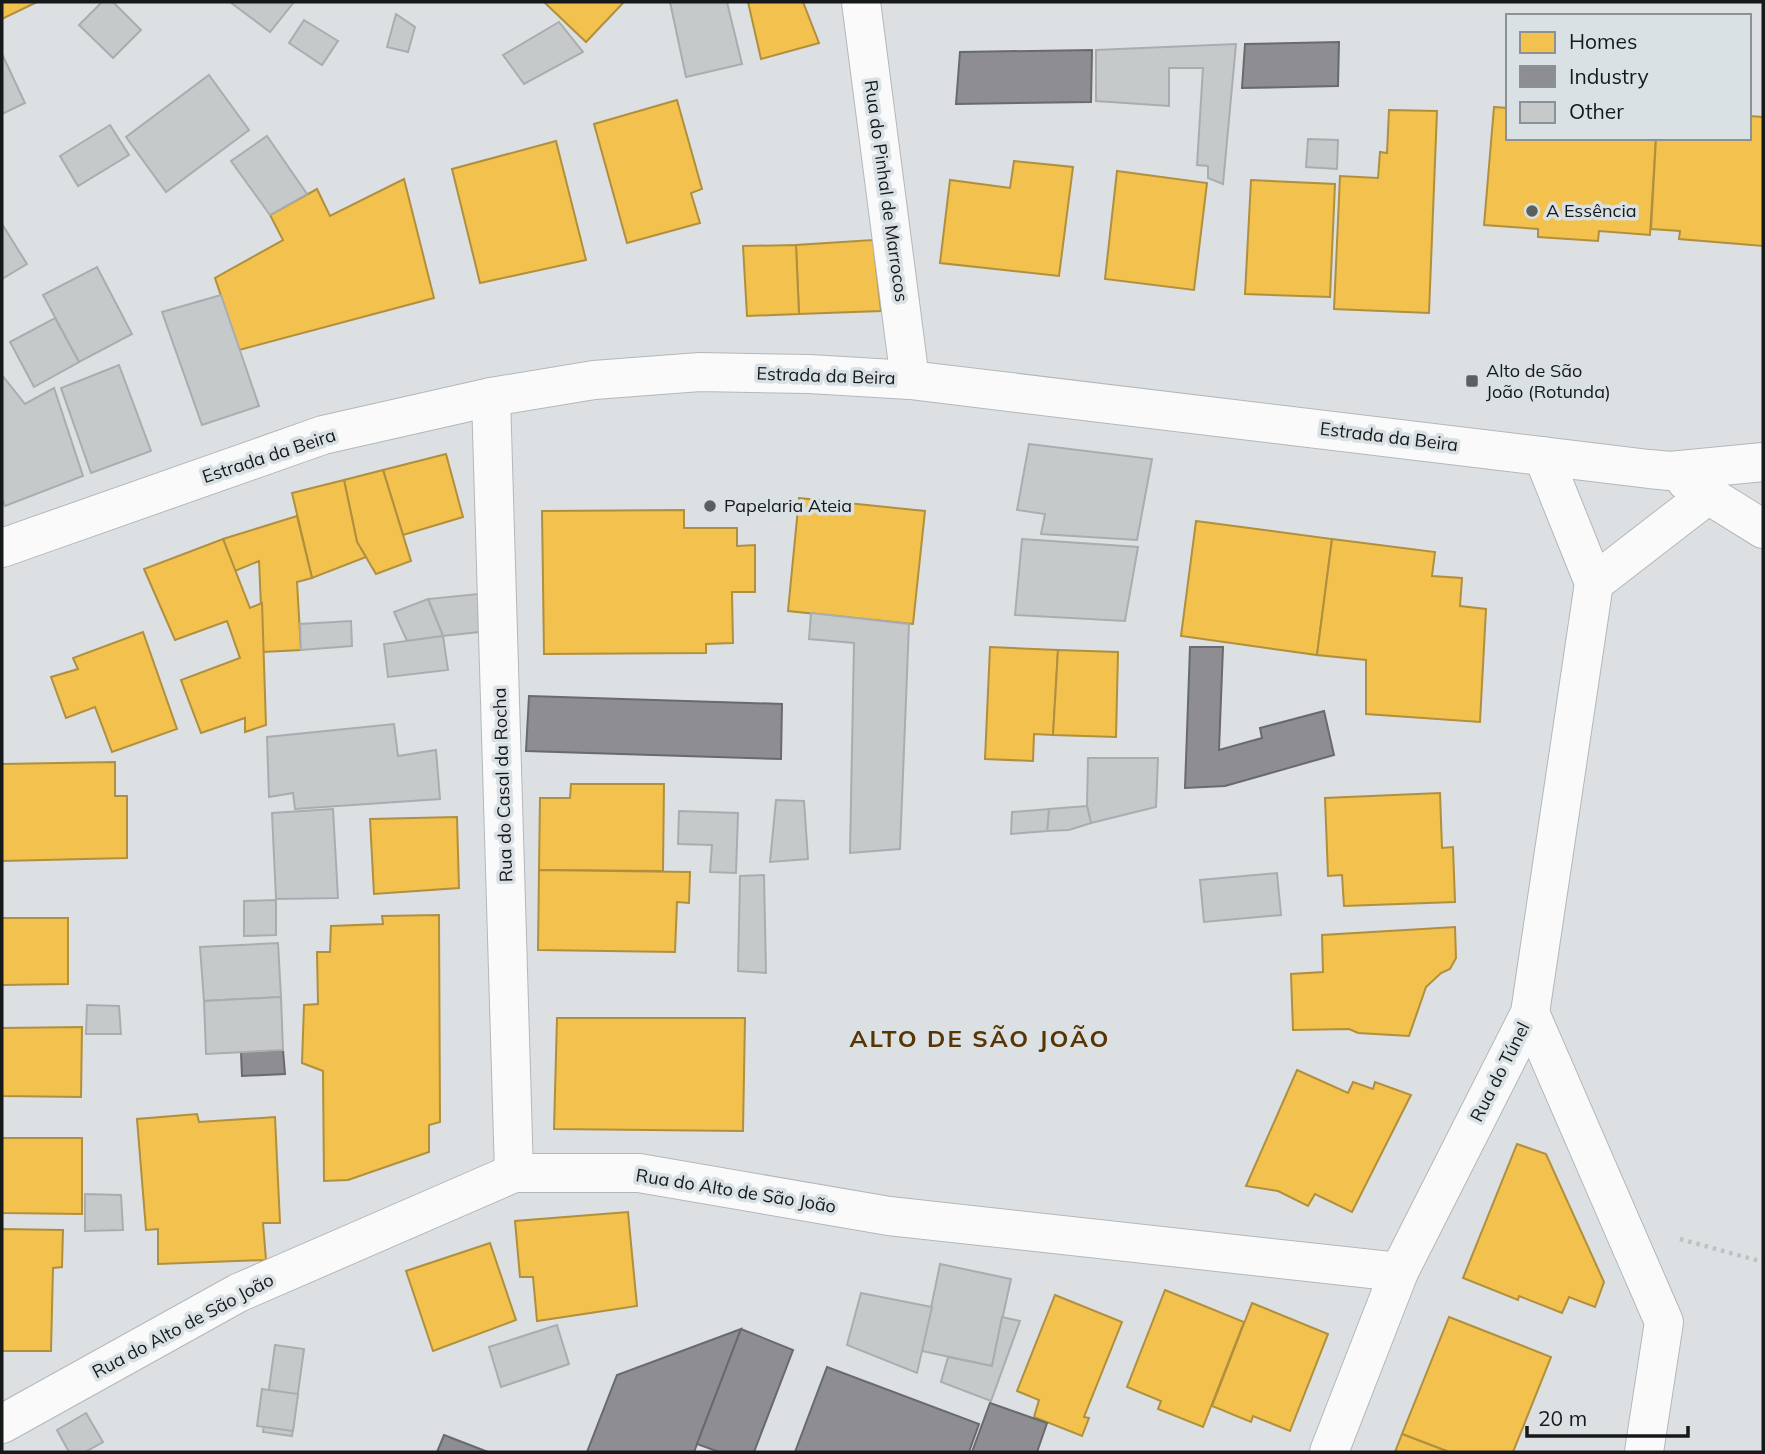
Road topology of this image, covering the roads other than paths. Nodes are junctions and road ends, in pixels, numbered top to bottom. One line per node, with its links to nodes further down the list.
1 (861, 2): 2 (street, Rua do Pinhal de Marrocos)
2 (911, 380): 3 (street, Estrada da Beira); 4 (street, Estrada da Beira)
3 (491, 397): 9 (street, Estrada da Beira); 12 (street, Rua do Casal da Rocha)
4 (1543, 456): 6 (street, Estrada da Beira); 10 (street)
5 (1763, 463): 6 (street)
6 (1670, 471): 7 (street)
7 (1708, 495): 8 (street); 10 (street)
8 (1763, 529)
9 (2, 548)
10 (1594, 583): 11 (street, Rua do Túnel)
11 (1530, 1013): 13 (street, Rua do Túnel); 16 (street)
12 (514, 1173): 13 (street, Rua do Alto de São João); 14 (street, Rua do Alto de São João)
13 (1399, 1272): 15 (street, Rua do Túnel)
14 (2, 1424)
15 (1329, 1452)
16 (1644, 1452)

